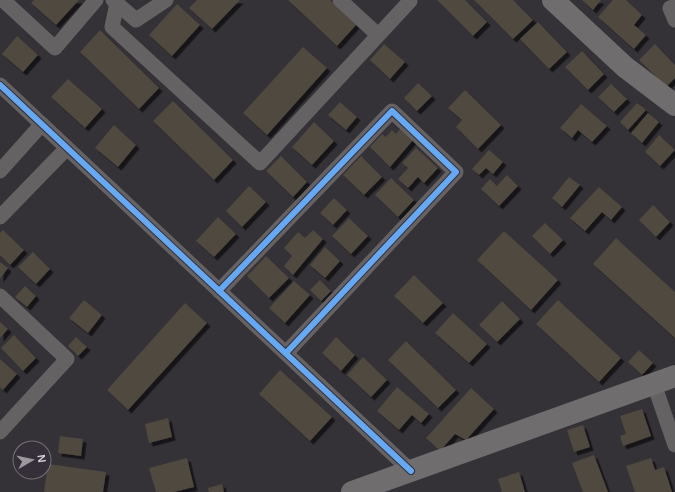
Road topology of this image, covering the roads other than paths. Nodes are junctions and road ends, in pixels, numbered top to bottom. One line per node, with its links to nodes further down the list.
1 (1, 0): 2 (street)
2 (96, 0)
3 (166, 0): 7 (street)
4 (340, 0): 10 (street)
5 (553, 0): 12 (street)
6 (410, 1): 10 (street)
7 (115, 2): 10 (street)
8 (675, 6): 9 (street)
9 (675, 20)
10 (378, 35)
11 (0, 85): 13 (street)
12 (675, 105)
13 (42, 124): 14 (street); 15 (street)
14 (67, 148): 16 (street); 17 (street)
15 (0, 171)
16 (0, 217)
17 (219, 291): 19 (street); 19 (street)
18 (0, 296): 22 (street)
19 (286, 354): 24 (street)
20 (675, 376): 21 (street)
21 (654, 384): 23 (street); 24 (street)
22 (0, 432)
23 (675, 445)
24 (411, 471): 25 (street)
25 (352, 492)

